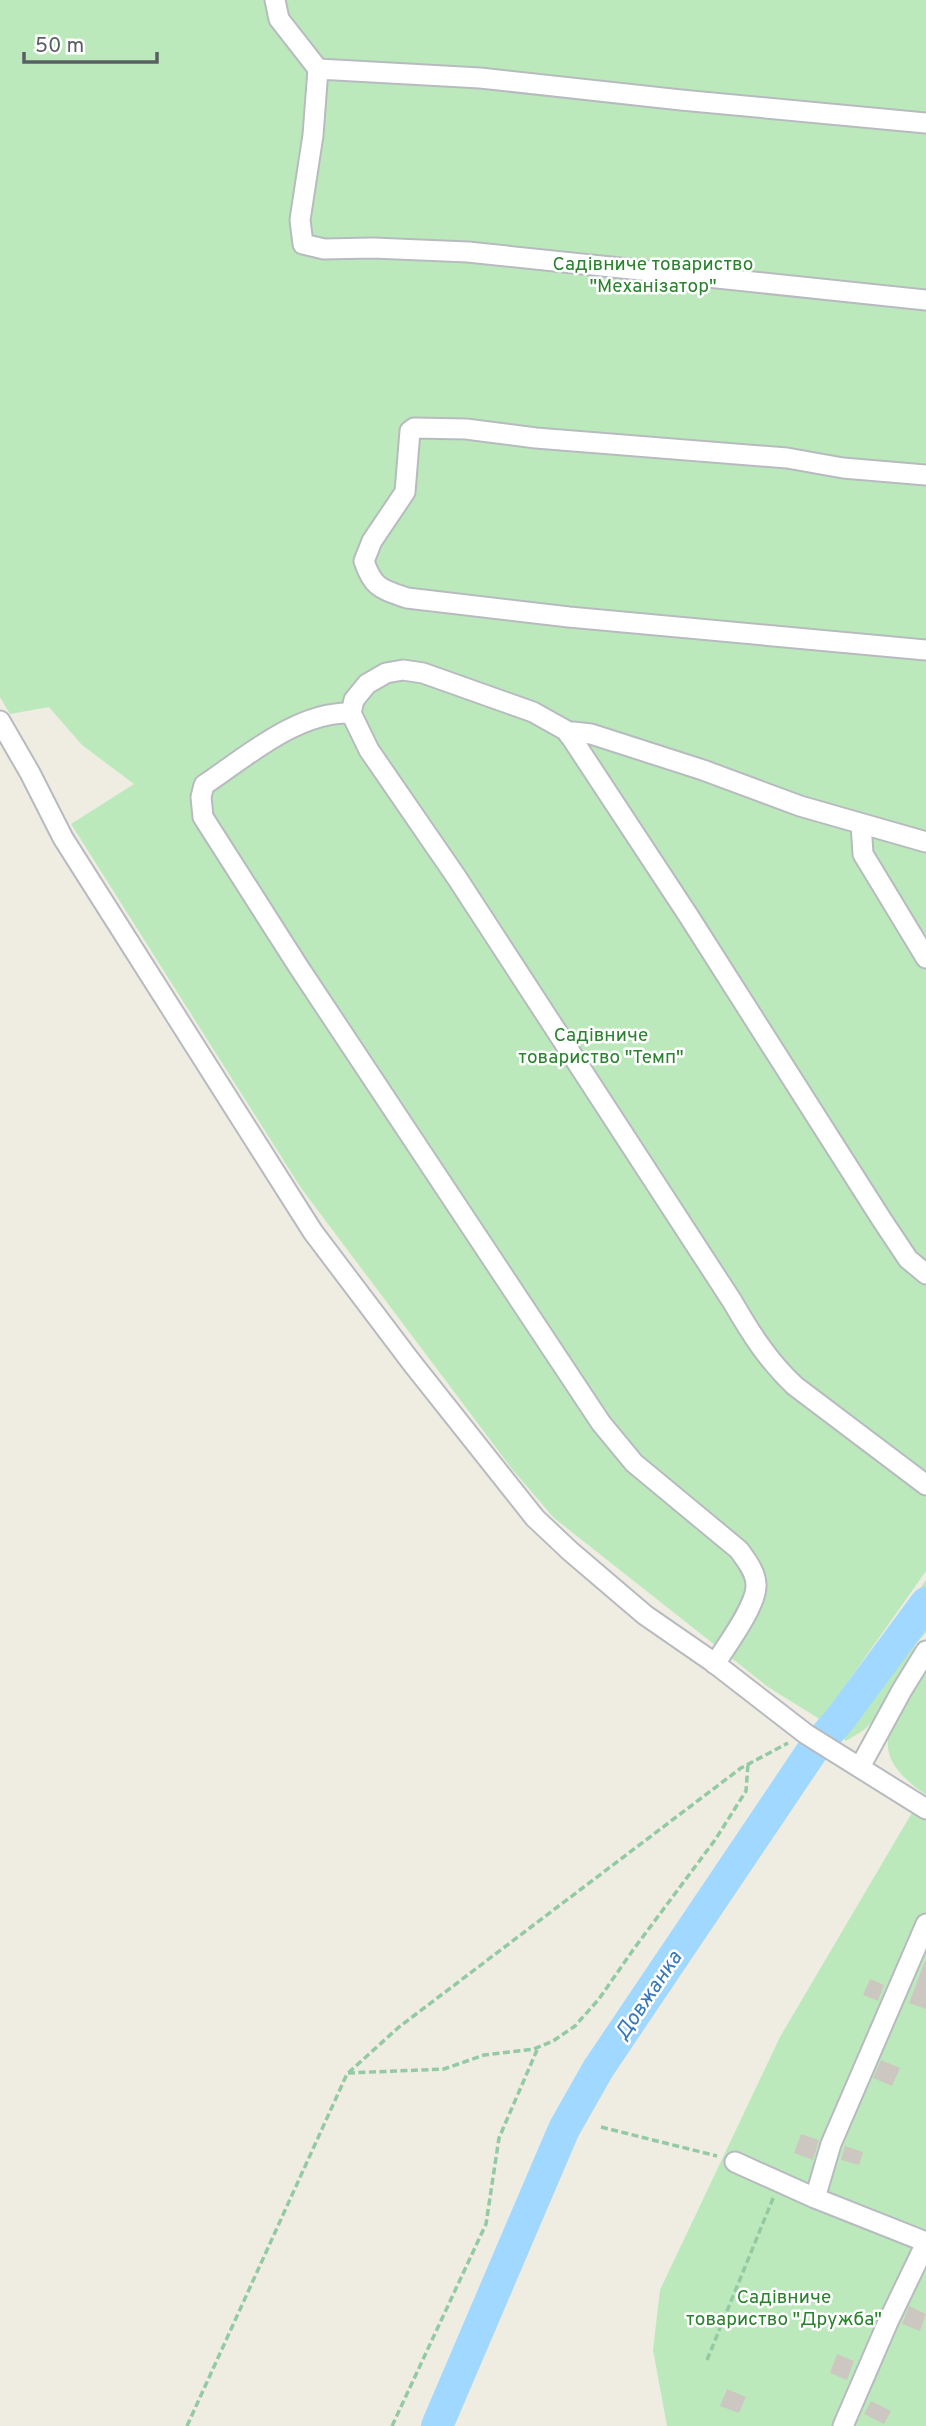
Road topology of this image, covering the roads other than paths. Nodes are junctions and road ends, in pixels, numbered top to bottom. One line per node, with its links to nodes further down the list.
1 (275, 0): 2 (street)
2 (318, 69): 3 (street); 4 (street)
3 (926, 123)
4 (926, 300)
5 (926, 475): 6 (street)
6 (926, 650)
7 (351, 713): 9 (street); 14 (street); 16 (street)
8 (0, 721): 16 (street)
9 (569, 735): 10 (street); 13 (street)
10 (861, 824): 11 (street); 12 (street)
11 (926, 842)
12 (926, 958)
13 (926, 1274)
14 (926, 1485)
15 (926, 1651): 17 (street)
16 (715, 1664): 17 (street)
17 (860, 1767): 18 (street)
18 (926, 1809)
19 (926, 1924): 21 (street)
20 (735, 2162): 21 (street)
21 (815, 2199): 22 (street)
22 (926, 2242): 23 (street)
23 (844, 2426)

